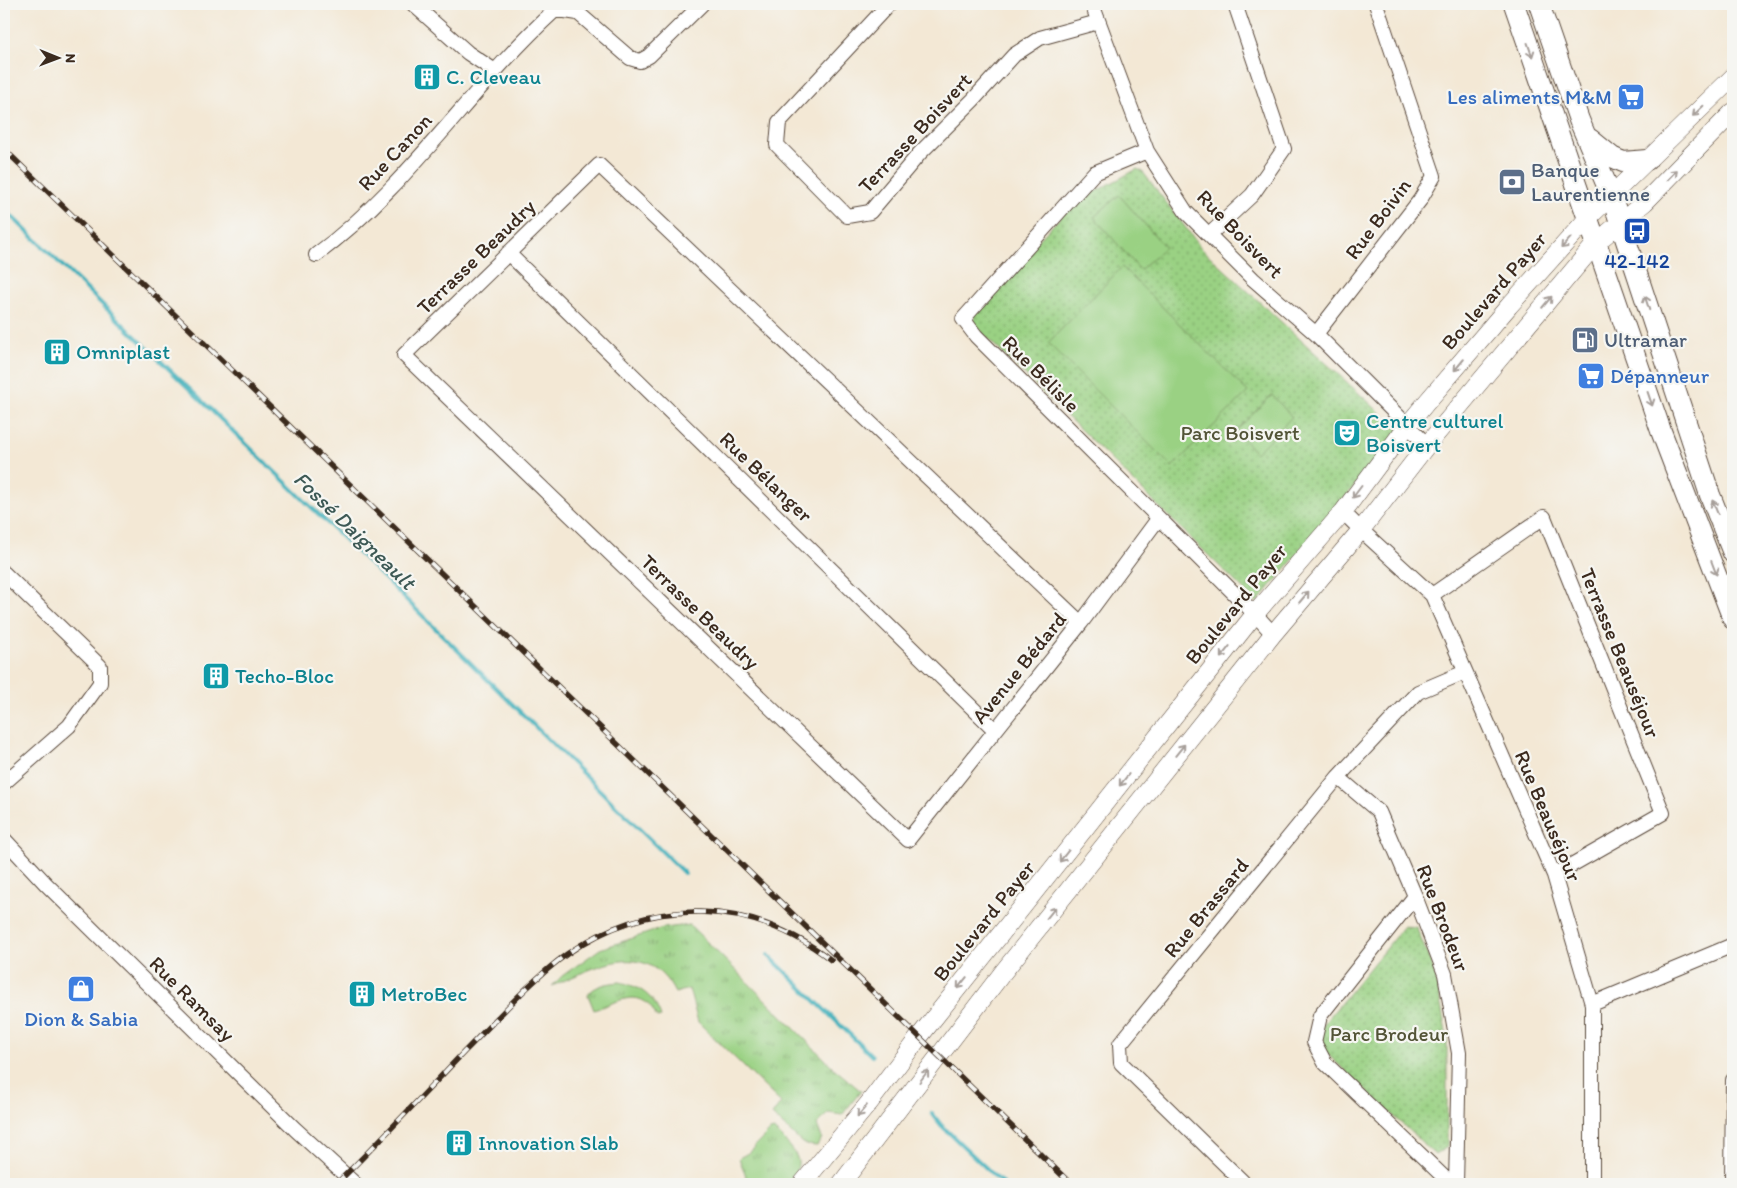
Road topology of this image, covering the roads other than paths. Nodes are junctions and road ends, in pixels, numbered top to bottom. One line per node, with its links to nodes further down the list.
1 (414, 4): 10 (street)
2 (702, 4): 10 (street, Rue Canon)
3 (889, 4): 9 (street, Terrasse Boisvert)
4 (1092, 4): 9 (street, Rue Boisvert)
5 (1235, 4): 19 (street)
6 (1376, 4): 24 (street, Rue Boivin)
7 (1514, 4): 17 (main road, one-way to 17)
8 (1539, 4): 13 (main road)
9 (1098, 22): 14 (street, Rue Boisvert)
10 (495, 71): 22 (street, Rue Canon)
11 (1733, 77): 15 (street, Boulevard Payer, one-way to 15)
12 (1733, 112): 18 (street, one-way to 12)
13 (1587, 137): 15 (main road); 16 (main road)
14 (1147, 152): 19 (street, Rue Boisvert); 29 (street, Rue Bélisle)
15 (1648, 160): 16 (street, Boulevard Payer)
16 (1611, 195): 17 (street, Boulevard Payer); 18 (main road)
17 (1588, 218): 20 (main road); 23 (street, Boulevard Payer, one-way to 23)
18 (1620, 223): 20 (street); 31 (main road, one-way to 18)
19 (1209, 235): 24 (street, Rue Boisvert)
20 (1597, 242): 25 (street, one-way to 20); 35 (main road, one-way to 35)
21 (508, 253): 36 (street, Terrasse Beaudry); 39 (street, Rue Bélanger); 43 (street, Terrasse Beaudry)
22 (316, 255)
23 (1495, 322): 25 (street); 26 (street, Boulevard Payer, one-way to 26)
24 (1316, 334): 26 (street, Rue Boisvert)
25 (1516, 339): 27 (street)
26 (1407, 426): 27 (street, Rue Boisvert); 28 (street, Boulevard Payer, one-way to 28)
27 (1427, 445): 30 (street)
28 (1343, 512): 30 (street, Rue Beauséjour); 34 (street, Boulevard Payer)
29 (1158, 519): 34 (street, Rue Bélisle); 36 (street, Avenue Bédard)
30 (1361, 530): 33 (street, Rue Beauséjour); 37 (street, one-way to 30)
31 (1733, 552)
32 (4, 573): 41 (street)
33 (1432, 595): 38 (street, Rue Beauséjour); 44 (street, Terrasse Beauséjour)
34 (1255, 614): 37 (street, Rue Bélisle); 46 (street, Boulevard Payer, one-way to 46)
35 (1733, 619)
36 (1081, 623): 39 (street, Avenue Bédard)
37 (1273, 634): 48 (street, one-way to 37)
38 (1465, 672): 40 (street, Rue Brassard); 44 (street, Rue Beauséjour)
39 (995, 730): 43 (street, Avenue Bédard)
40 (1338, 777): 45 (street, Rue Brodeur); 54 (street, Rue Brassard)
41 (4, 783)
42 (4, 839): 51 (street, Rue Ramsay)
43 (908, 840)
44 (1554, 875): 49 (street, Rue Beauséjour)
45 (1415, 896): 55 (street); 56 (street, Rue Brodeur)
46 (1002, 935): 48 (street); 52 (street, Boulevard Payer, one-way to 52)
47 (1733, 945): 49 (street)
48 (1020, 951): 53 (street, one-way to 48)
49 (1592, 1004): 57 (street, Rue Beauséjour)
50 (1733, 1080): 58 (street)
51 (355, 1184)
52 (802, 1184)
53 (841, 1184)
54 (1246, 1184)
55 (1451, 1184)
56 (1456, 1184)
57 (1592, 1184)
58 (1732, 1184)

